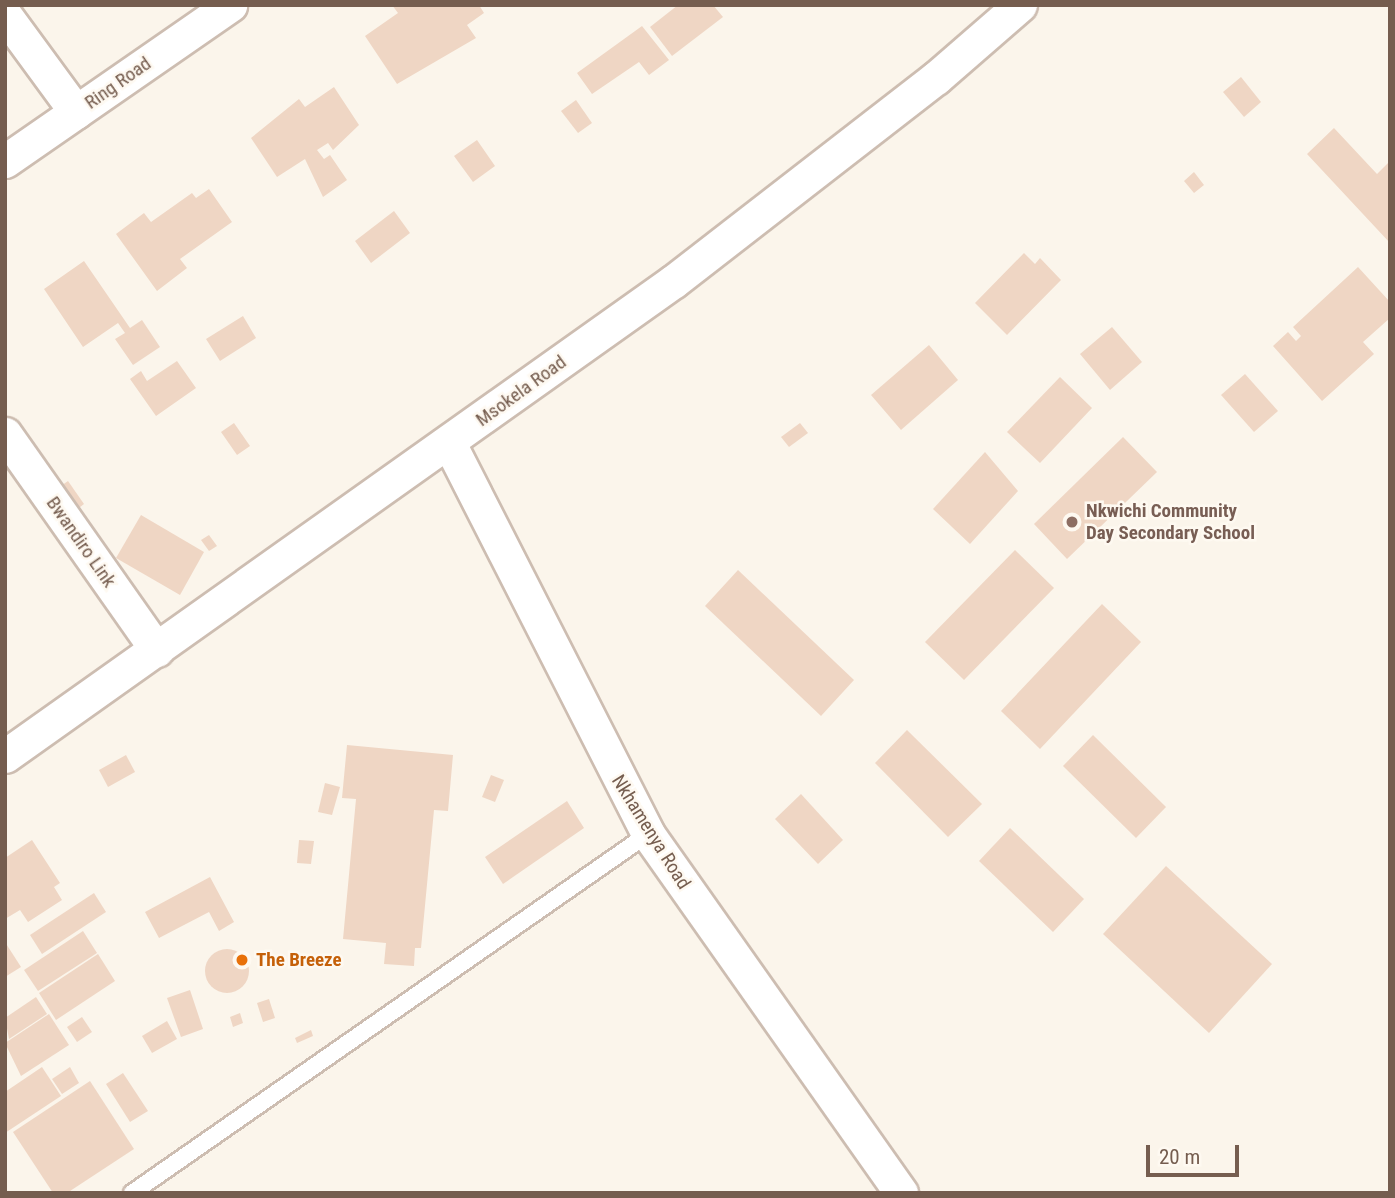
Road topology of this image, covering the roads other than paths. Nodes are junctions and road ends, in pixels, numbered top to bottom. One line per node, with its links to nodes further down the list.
1 (230, 5): 4 (street, Ring Road)
2 (1020, 5): 7 (street, Msokela Road)
3 (5, 15): 4 (street)
4 (76, 112): 5 (street, Ring Road)
5 (5, 161)
6 (5, 434): 8 (street, Bwandiro Link)
7 (449, 443): 8 (street, Msokela Road); 10 (street, Nkhamenya Road)
8 (157, 650): 9 (street, Msokela Road)
9 (5, 756)
10 (648, 834): 11 (lane); 12 (street, Nkhamenya Road)
11 (132, 1193)
12 (901, 1193)

